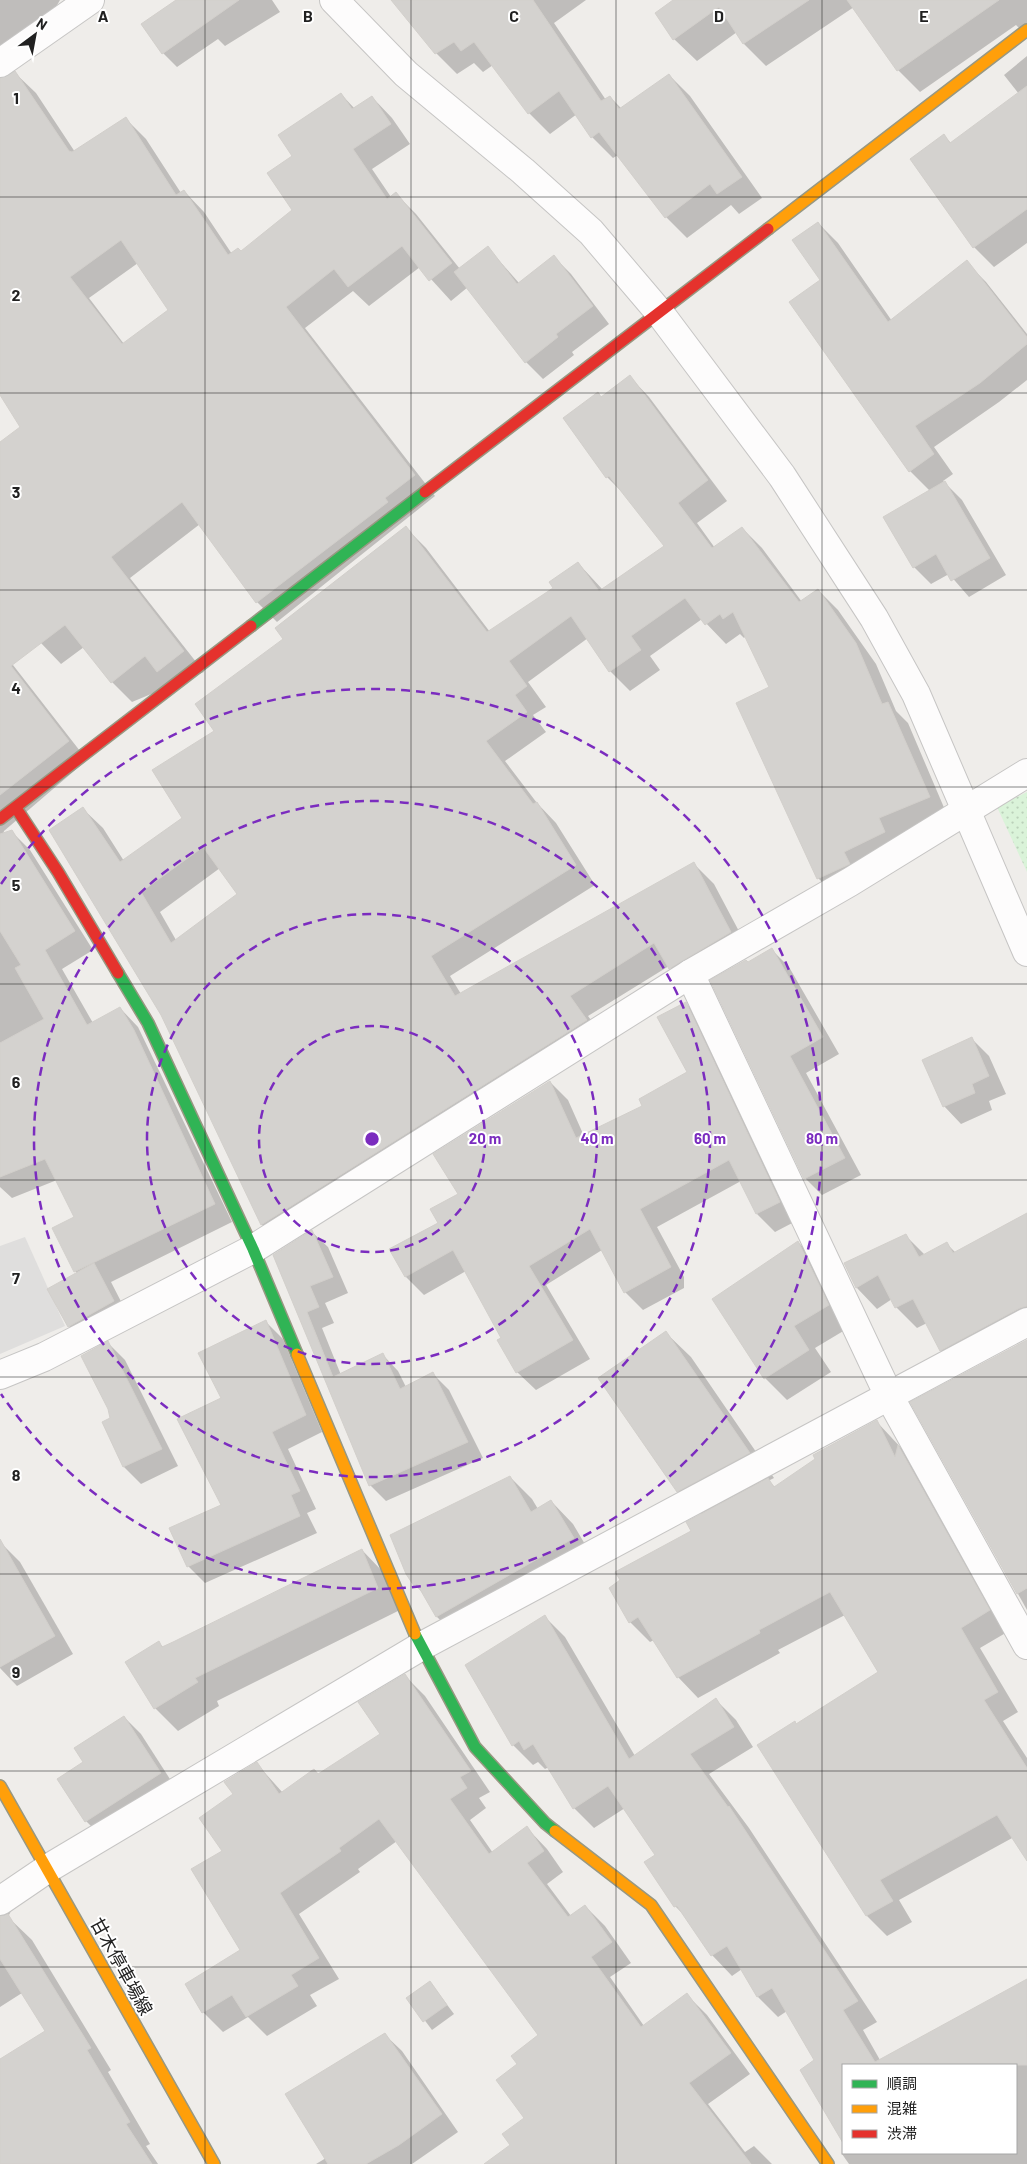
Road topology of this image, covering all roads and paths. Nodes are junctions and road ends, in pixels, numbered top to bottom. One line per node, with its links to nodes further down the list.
1 (90, 0): 4 (street)
2 (334, 0): 5 (street)
3 (1027, 30): 5 (street)
4 (0, 63)
5 (658, 312): 7 (street); 8 (street)
6 (1027, 773): 8 (street)
7 (16, 808): 9 (street); 12 (street)
8 (965, 809): 10 (street); 11 (street)
9 (0, 819)
10 (1027, 952)
11 (690, 974): 12 (street); 15 (street)
12 (253, 1249): 14 (street); 17 (street)
13 (1027, 1322): 15 (street)
14 (0, 1375)
15 (889, 1396): 16 (street); 17 (street)
16 (1027, 1645)
17 (420, 1647): 19 (street); 22 (street)
18 (0, 1786): 19 (street, 甘木停車場線)
19 (47, 1869): 20 (street); 21 (street, 甘木停車場線)
20 (0, 1901)
21 (214, 2164)
22 (828, 2164)

